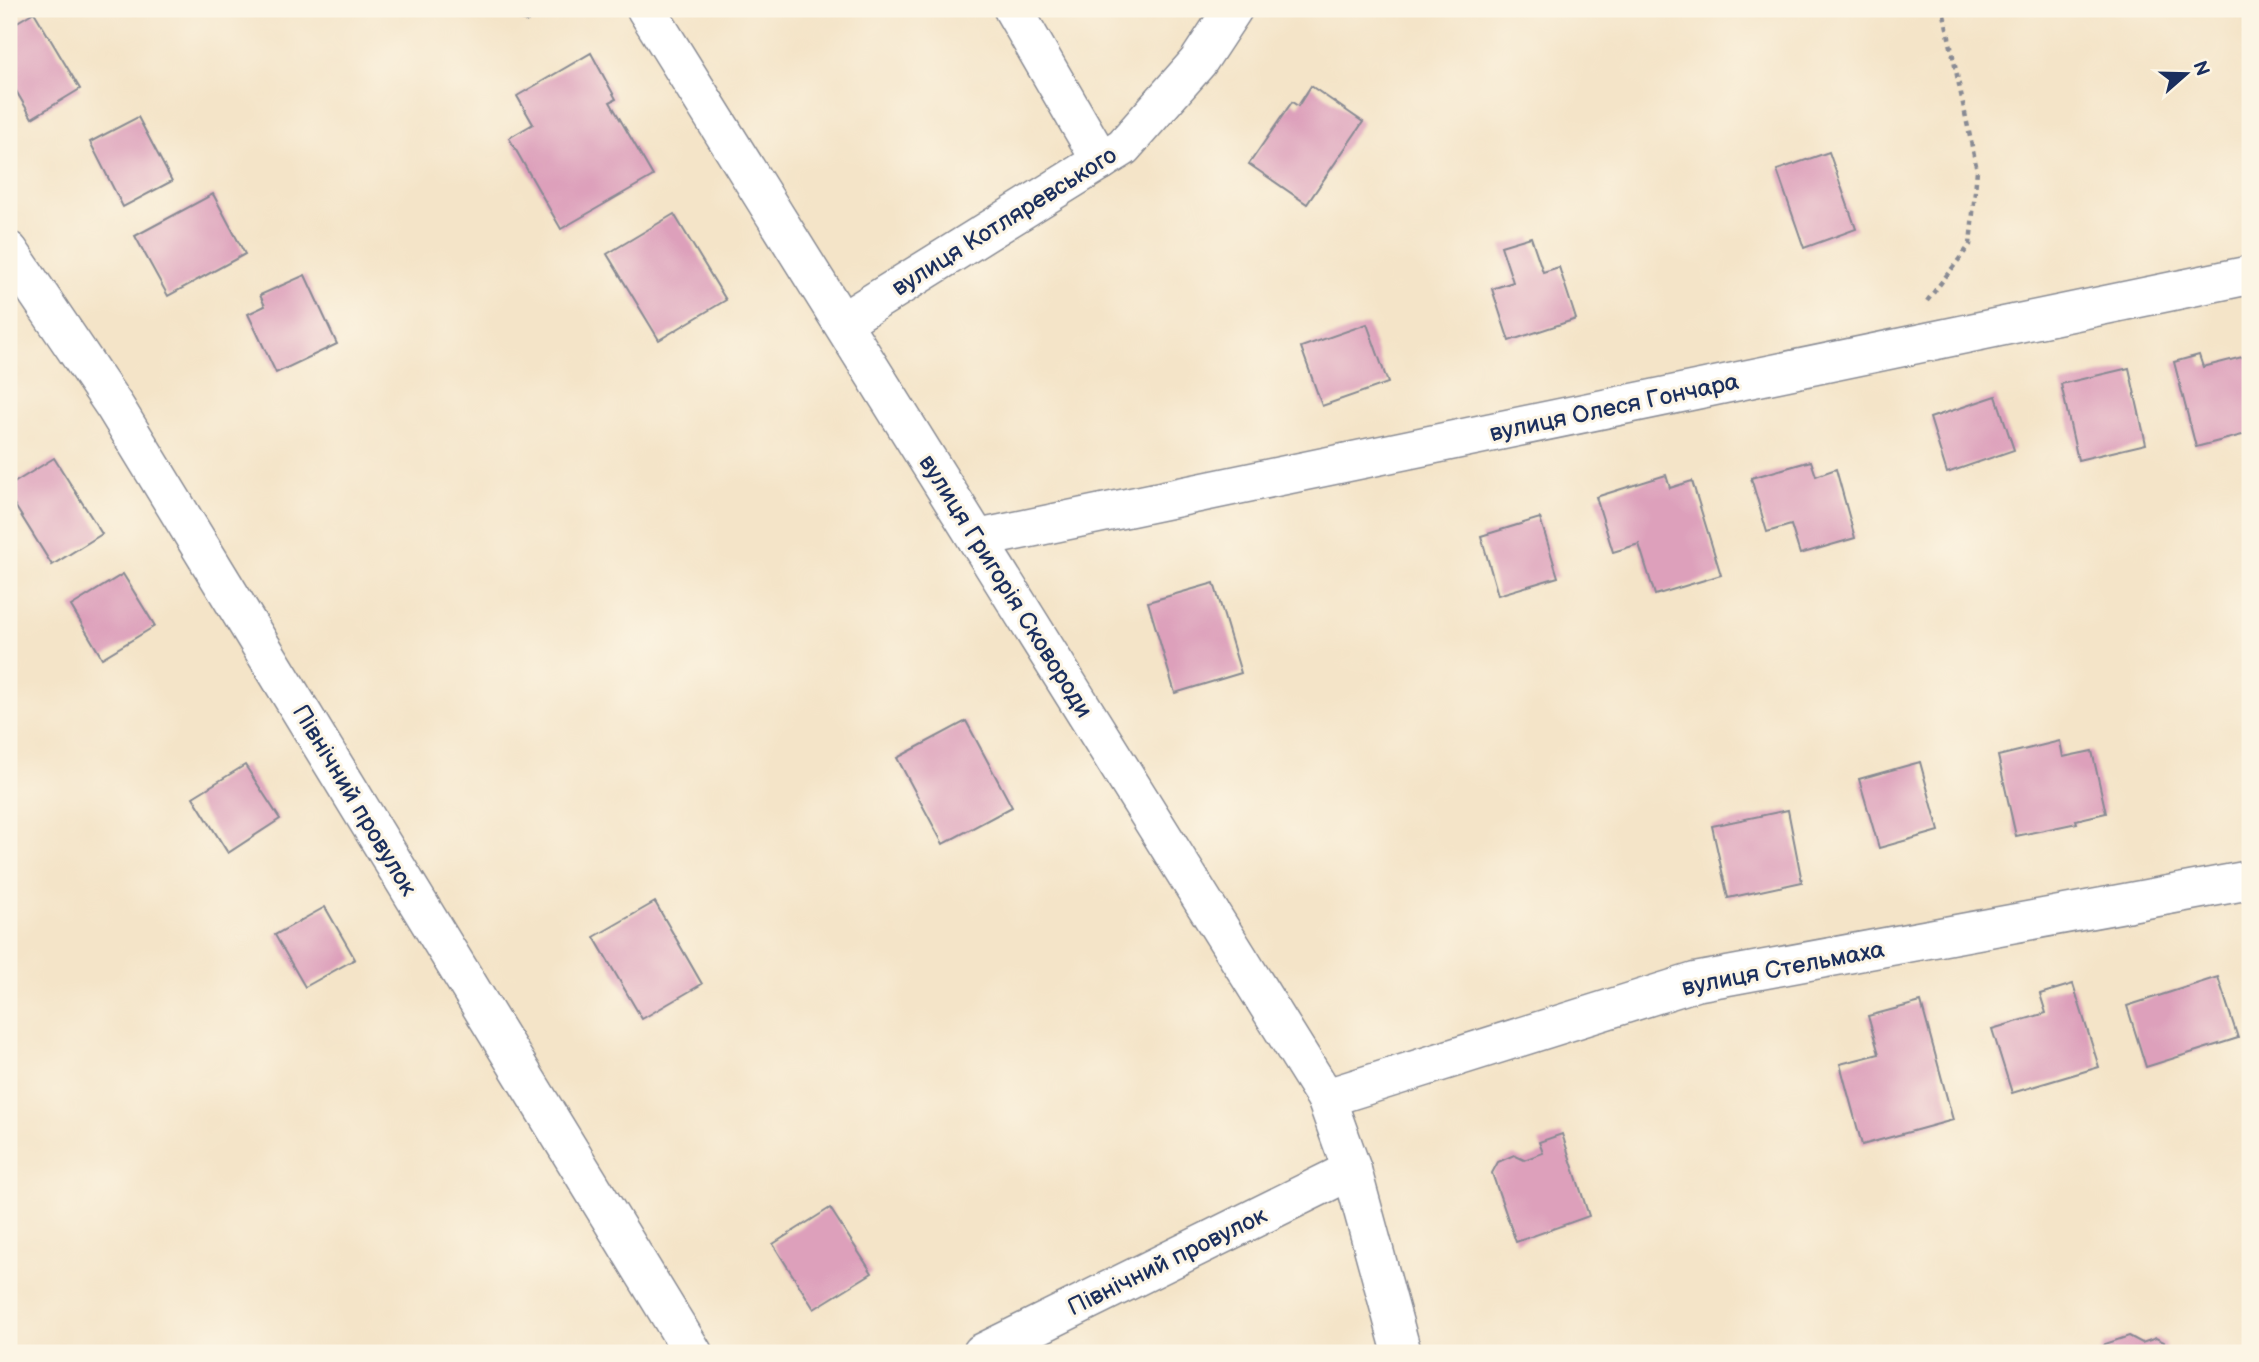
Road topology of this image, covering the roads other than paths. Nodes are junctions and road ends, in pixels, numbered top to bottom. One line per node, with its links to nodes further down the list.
1 (646, 9): 7 (street, вулиця Григорія Сковороди)
2 (1013, 9): 4 (street)
3 (1233, 9): 4 (street, вулиця Котляревського)
4 (1101, 161): 7 (street, вулиця Котляревського)
5 (9, 251): 12 (street, Північний провулок)
6 (2250, 275): 8 (street, вулиця Олеся Гончара)
7 (842, 322): 8 (street, вулиця Григорія Сковороди)
8 (977, 539): 10 (street, вулиця Григорія Сковороди)
9 (2250, 880): 10 (street, вулиця Стельмаха)
10 (1326, 1098): 11 (street, вулиця Григорія Сковороди)
11 (1352, 1170): 13 (street, Північний провулок); 14 (street, вулиця Григорія Сковороди)
12 (693, 1353)
13 (982, 1353)
14 (1402, 1353)

